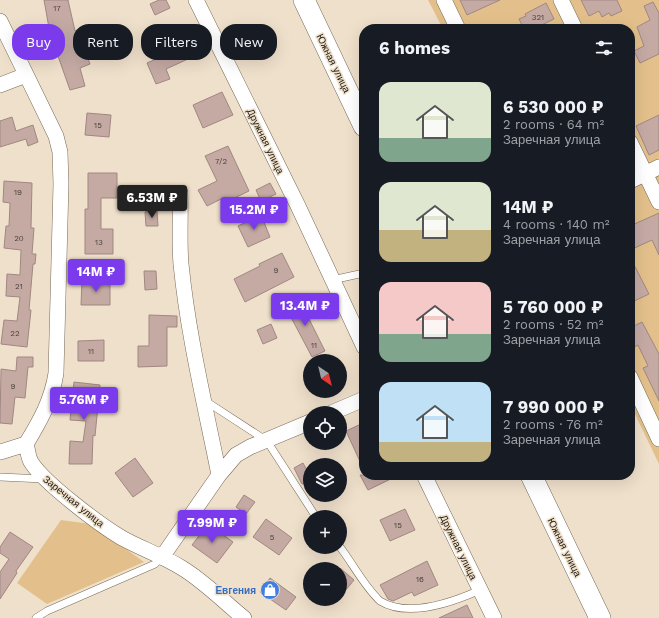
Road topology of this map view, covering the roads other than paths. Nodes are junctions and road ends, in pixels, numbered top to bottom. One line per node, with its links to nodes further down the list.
1 (196, 0): 18 (street, Дружная улица)
2 (304, 0): 10 (street, Южная улица)
3 (444, 0): 6 (street)
4 (561, 0): 7 (street)
5 (0, 21): 8 (street)
6 (456, 24)
7 (573, 24)
8 (26, 75): 9 (street); 27 (street)
9 (0, 85)
10 (359, 116)
11 (635, 153): 13 (street)
12 (659, 167): 13 (street)
13 (645, 174): 14 (street); 16 (street)
14 (635, 179)
15 (180, 193): 21 (street)
16 (659, 202)
17 (359, 274): 18 (lane)
18 (332, 280): 19 (street, Дружная улица)
19 (359, 337)
20 (635, 388): 25 (street)
21 (204, 400): 26 (lane); 29 (street)
22 (359, 401): 23 (street)
23 (347, 406)
24 (303, 425): 26 (street)
25 (659, 439)
26 (267, 441): 29 (street); 34 (lane)
27 (26, 444): 28 (street); 31 (street, Заречная улица)
28 (0, 452)
29 (220, 475): 36 (street)
30 (0, 477): 31 (lane)
31 (46, 479): 36 (street, Заречная улица)
32 (426, 480): 37 (street, Дружная улица)
33 (533, 480): 41 (street, Южная улица)
34 (311, 510)
35 (345, 554): 37 (lane)
36 (162, 557): 38 (street, Заречная улица); 39 (lane)
37 (480, 590): 40 (street, Дружная улица)
38 (241, 617)
39 (36, 618)
40 (494, 618)
41 (600, 618)

